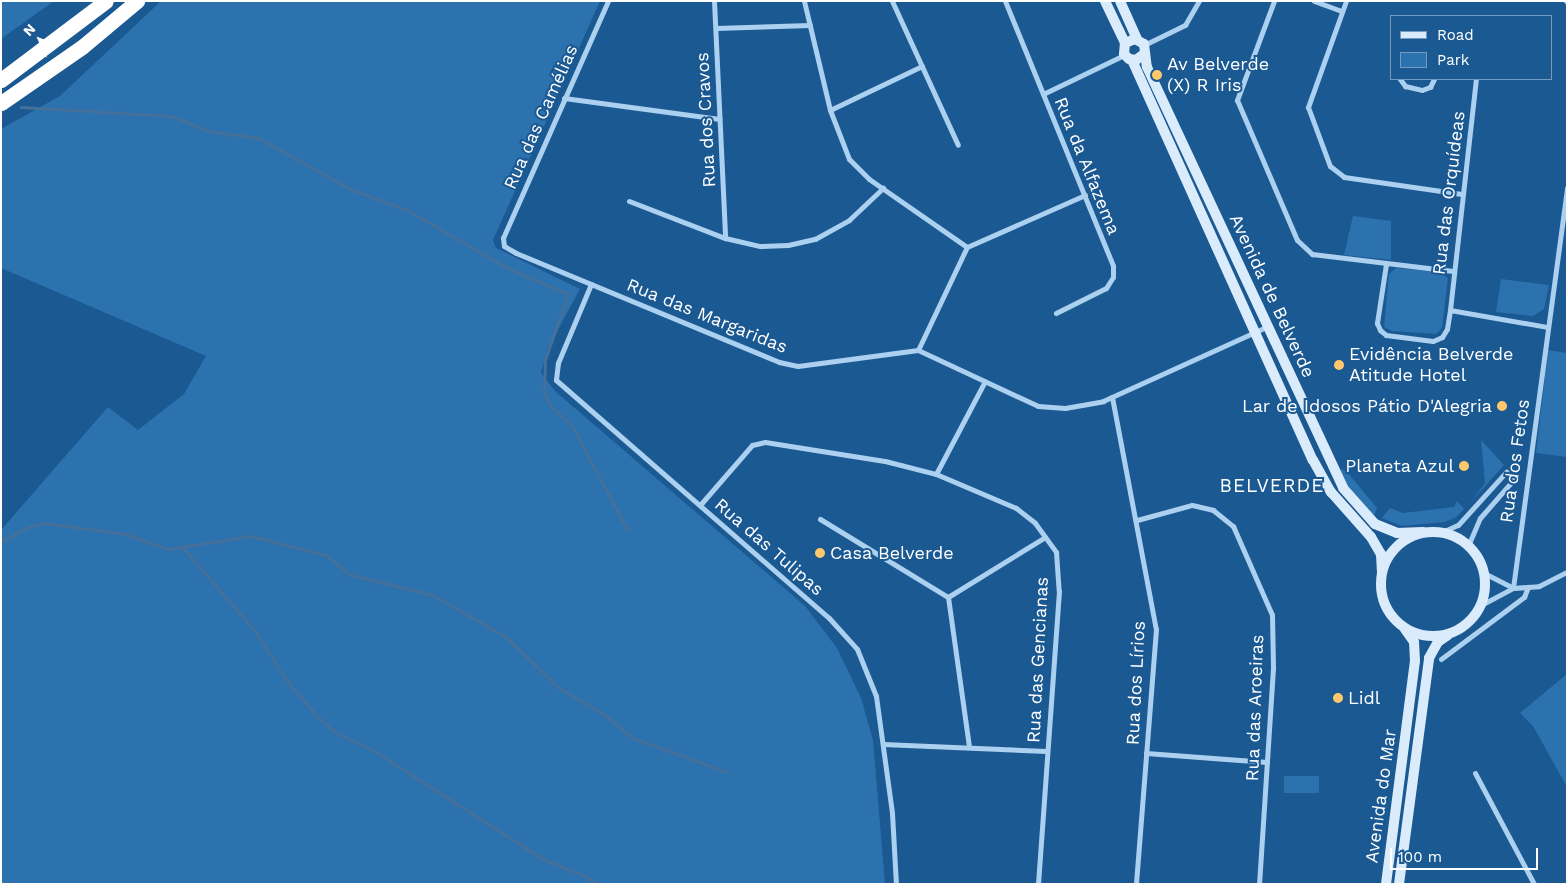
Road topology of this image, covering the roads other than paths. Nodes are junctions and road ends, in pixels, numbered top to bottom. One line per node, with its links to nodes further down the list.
1 (106, 1): 21 (highway)
2 (137, 1): 27 (highway)
3 (608, 1): 26 (street, Rua das Camélias)
4 (714, 1): 16 (street, Rua dos Cravos)
5 (804, 1): 15 (street)
6 (892, 1): 20 (street)
7 (1005, 1): 25 (street, Rua da Alfazema)
8 (1106, 1): 17 (main road)
9 (1120, 1): 18 (main road, Avenida de Belverde)
10 (1198, 1): 18 (street)
11 (1274, 1): 39 (street)
12 (1314, 1): 14 (street)
13 (1346, 1): 14 (street)
14 (1342, 11): 33 (street)
15 (810, 25): 16 (street); 28 (street)
16 (716, 28): 29 (street, Rua dos Cravos)
17 (1125, 43): 18 (main road); 19 (main road)
18 (1142, 46): 19 (main road); 44 (main road, Avenida de Belverde)
19 (1129, 58): 25 (street); 46 (main road, Avenida de Belverde)
20 (922, 66): 28 (street); 30 (street)
21 (1, 80)
22 (1401, 80): 23 (street)
23 (1434, 80)
24 (1476, 80): 33 (street, Rua das Orquídeas)
25 (1043, 94): 34 (street, Rua da Alfazema)
26 (564, 98): 29 (street); 37 (street, Rua das Camélias)
27 (1, 103)
28 (830, 110): 31 (street)
29 (720, 119): 36 (street, Rua dos Cravos)
30 (958, 145)
31 (883, 188): 36 (street); 38 (street)
32 (1567, 188): 45 (street, Rua dos Fetos)
33 (1462, 194): 40 (street, Rua das Orquídeas)
34 (1085, 195): 38 (street); 43 (street, Rua da Alfazema)
35 (629, 201): 36 (street)
36 (725, 238)
37 (504, 246): 41 (street, Rua das Margaridas)
38 (967, 247): 47 (street)
39 (1386, 264): 40 (street); 42 (street, Rua das Orquídeas)
40 (1453, 272): 42 (street, Rua das Orquídeas)
41 (591, 284): 47 (street, Rua das Margaridas); 53 (street, Rua das Tulipas)
42 (1450, 310): 45 (street)
43 (1056, 313)
44 (1268, 326): 46 (street); 56 (main road, Avenida de Belverde)
45 (1547, 327): 64 (street, Rua dos Fetos)
46 (1254, 331): 49 (street); 60 (main road, Avenida de Belverde)
47 (918, 350): 48 (street)
48 (985, 381): 49 (street); 51 (street)
49 (1112, 397): 55 (street, Rua dos Lírios)
50 (1506, 472): 57 (street, Rua dos Fetos)
51 (936, 474): 53 (street, Rua das Gencianas); 58 (street, Rua das Gencianas)
52 (1514, 479): 59 (street, Rua dos Fetos)
53 (700, 506): 70 (street, Rua das Tulipas)
54 (820, 518): 65 (street)
55 (1136, 520): 73 (street, Rua dos Lírios); 74 (street, Rua das Aroeiras)
56 (1424, 532): 57 (main road); 60 (main road)
57 (1442, 532): 59 (main road)
58 (1045, 537): 65 (street); 72 (street, Rua das Gencianas)
59 (1468, 546): 62 (main road)
60 (1382, 571): 67 (main road)
61 (1567, 572): 63 (street)
62 (1484, 573): 64 (street); 66 (main road)
63 (1528, 587): 64 (street); 69 (street)
64 (1513, 588): 66 (street)
65 (948, 597): 71 (street)
66 (1480, 605): 68 (main road)
67 (1402, 626): 68 (main road); 80 (main road, Avenida do Mar)
68 (1451, 633): 81 (main road, Avenida do Mar)
69 (1441, 660)
70 (883, 744): 71 (street); 76 (street, Rua das Tulipas)
71 (969, 746): 72 (street)
72 (1046, 751): 77 (street, Rua das Gencianas)
73 (1146, 753): 74 (street); 78 (street, Rua dos Lírios)
74 (1267, 762): 79 (street, Rua das Aroeiras)
75 (1475, 773): 82 (street)
76 (896, 884)
77 (1038, 884)
78 (1136, 884)
79 (1259, 884)
80 (1386, 884)
81 (1399, 884)
82 (1534, 884)

